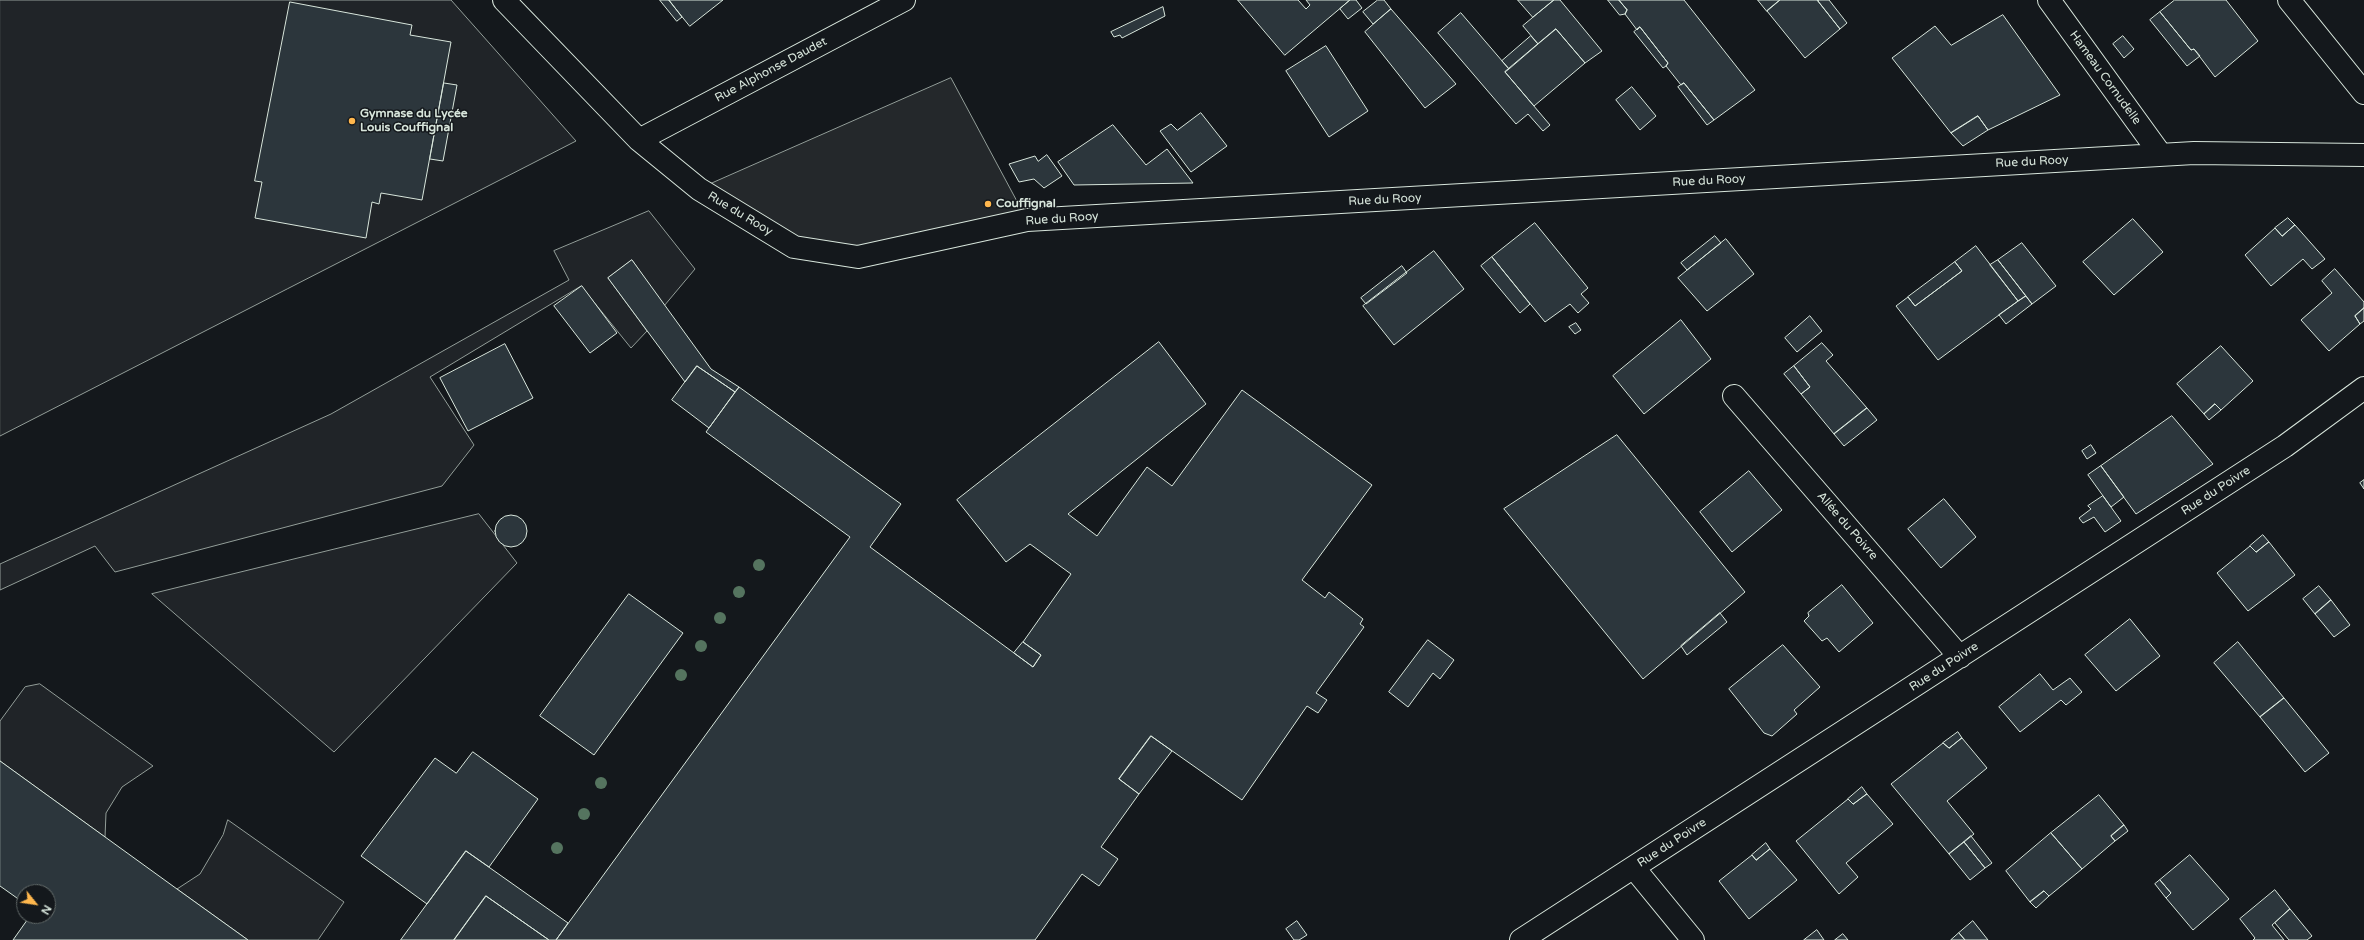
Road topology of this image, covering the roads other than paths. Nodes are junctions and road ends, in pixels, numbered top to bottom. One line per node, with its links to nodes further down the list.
1 (504, 0): 6 (street, Rue du Rooy)
2 (904, 0): 6 (street, Rue Alphonse Daudet)
3 (2049, 0): 7 (street, Hameau Cornudelle)
4 (2289, 0): 5 (street)
5 (2364, 93)
6 (639, 140): 7 (street, Rue du Rooy)
7 (2161, 155): 8 (street, Rue du Rooy)
8 (2364, 155)
9 (2364, 388): 11 (street, Rue du Poivre)
10 (1734, 396): 11 (street, Allée du Poivre)
11 (1960, 657): 12 (street, Rue du Poivre)
12 (1634, 868): 13 (street, Rue du Poivre); 14 (street)
13 (1521, 940)
14 (1693, 940)

